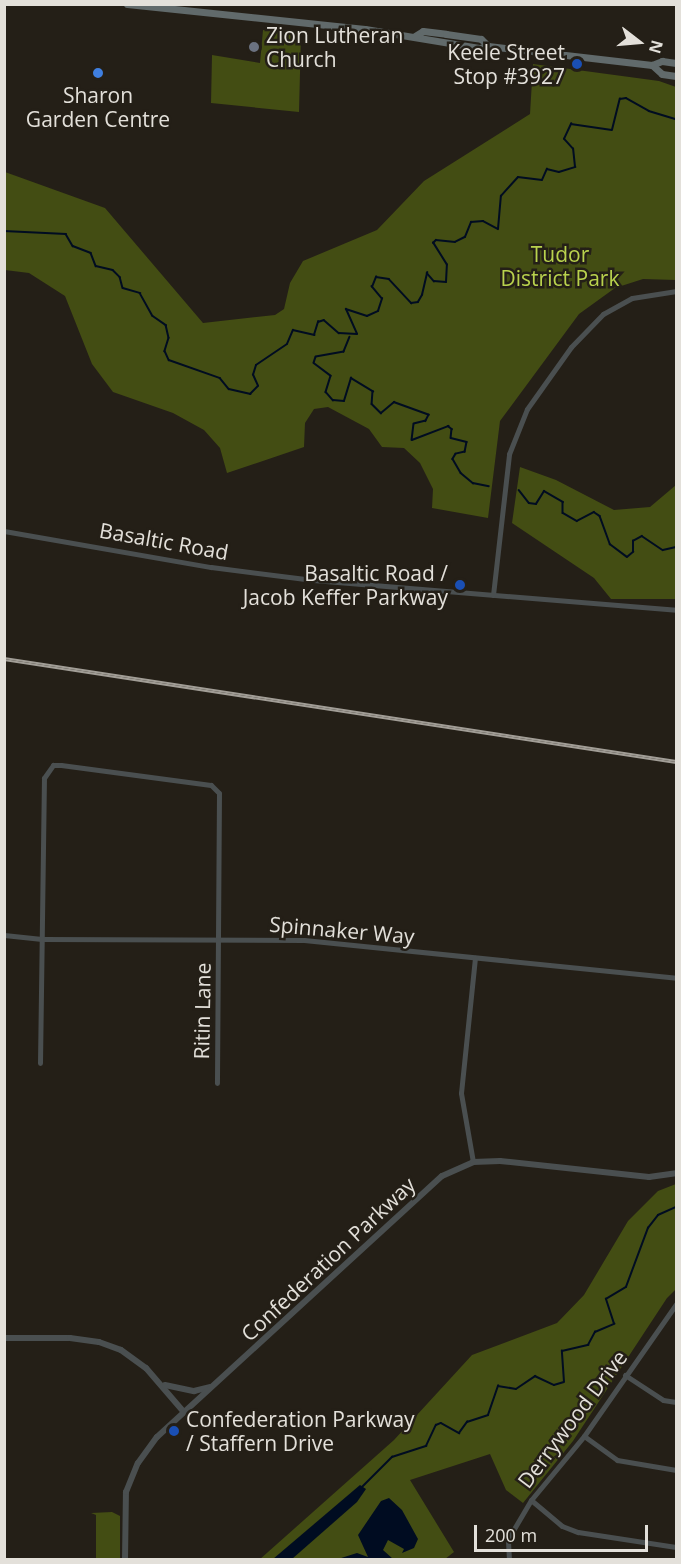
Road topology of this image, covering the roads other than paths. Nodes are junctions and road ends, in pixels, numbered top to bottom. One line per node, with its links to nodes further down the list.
1 (127, 4): 3 (main road)
2 (676, 63): 3 (main road)
3 (652, 65): 4 (main road)
4 (676, 76)
5 (676, 291): 7 (street)
6 (4, 531): 7 (street, Basaltic Road)
7 (493, 595): 8 (street, Basaltic Road)
8 (676, 610)
9 (4, 935): 10 (street, Spinnaker Way)
10 (42, 939): 11 (street, Spinnaker Way); 11 (street, Ritin Lane); 14 (street)
11 (219, 939): 12 (street, Spinnaker Way); 15 (street, Ritin Lane)
12 (475, 958): 13 (street, Spinnaker Way); 16 (street)
13 (676, 978)
14 (40, 1064)
15 (217, 1083)
16 (473, 1162): 17 (street, Confederation Parkway); 22 (street, Confederation Parkway)
17 (676, 1173)
18 (676, 1304): 20 (street, Derrywood Drive)
19 (4, 1338): 21 (street)
20 (625, 1375): 23 (street); 25 (street, Derrywood Drive)
21 (162, 1384): 22 (street); 24 (street)
22 (211, 1387): 24 (street, Confederation Parkway)
23 (676, 1402)
24 (183, 1411): 29 (street, Confederation Parkway)
25 (584, 1436): 26 (street); 27 (street, Derrywood Drive)
26 (676, 1470)
27 (531, 1500): 28 (street); 30 (street, Derrywood Drive)
28 (676, 1546)
29 (125, 1560)
30 (509, 1560)

